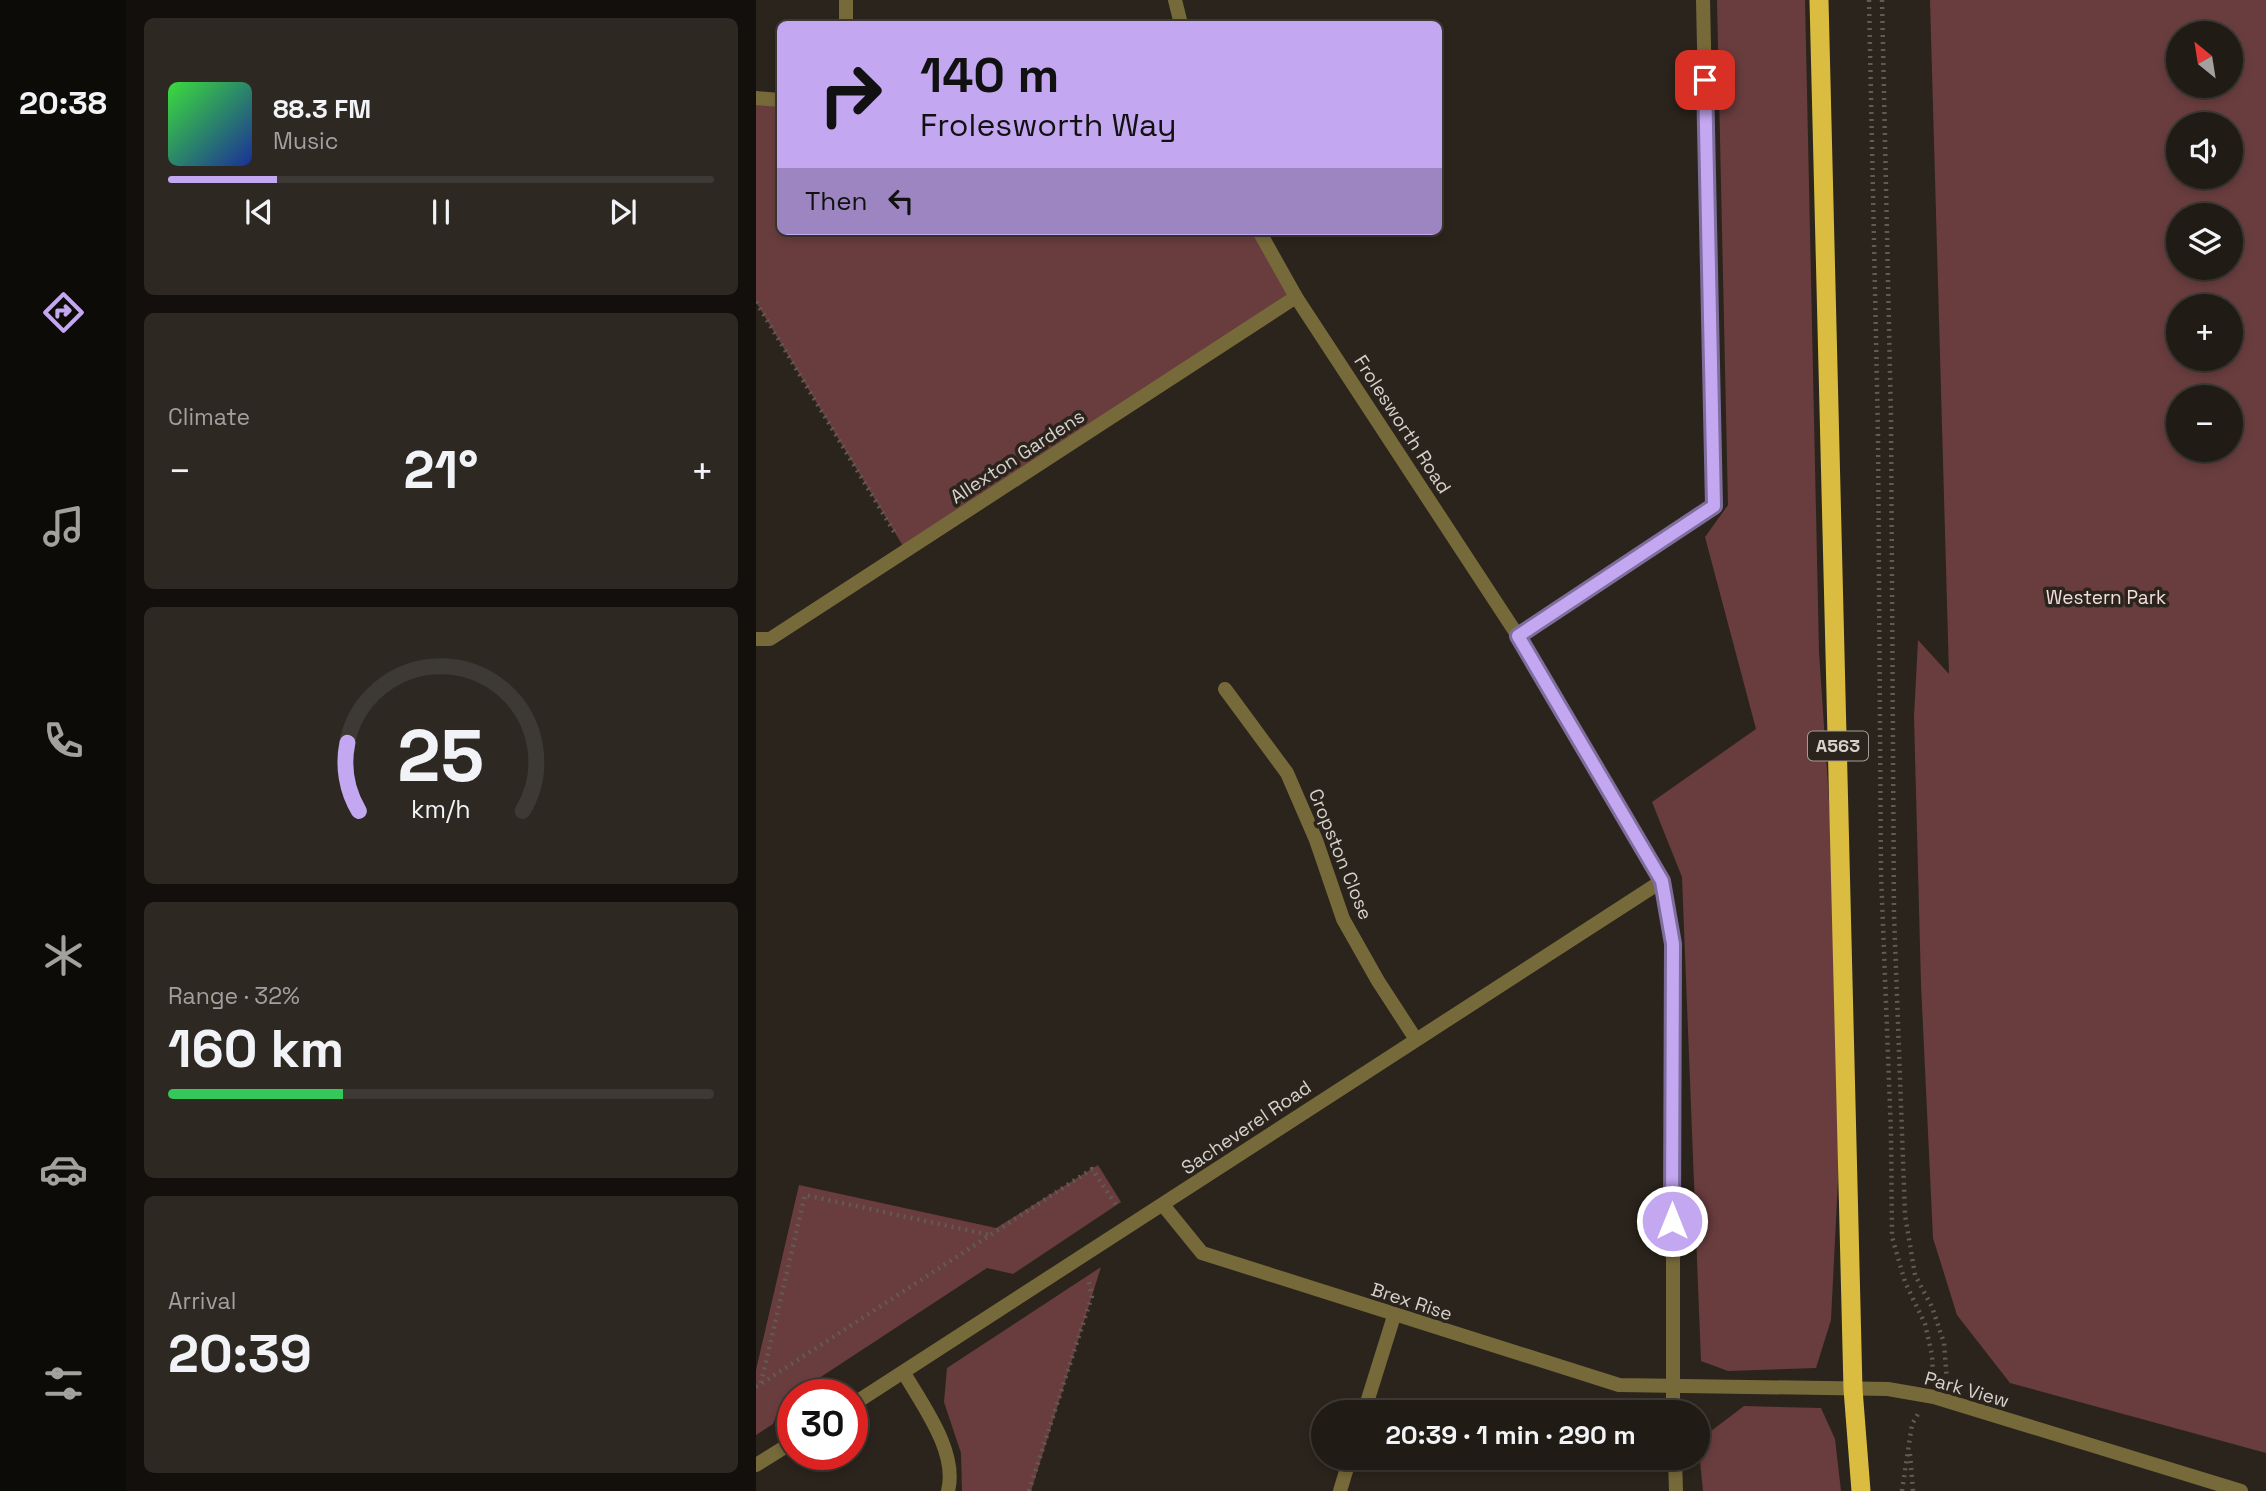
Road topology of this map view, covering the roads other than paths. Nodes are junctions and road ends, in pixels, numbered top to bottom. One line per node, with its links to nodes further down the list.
1 (846, 0): 5 (street)
2 (1175, 0): 6 (street)
3 (1703, 0): 11 (street)
4 (1819, 0): 20 (highway, A563)
5 (846, 21)
6 (1180, 21)
7 (756, 98): 8 (street)
8 (777, 100)
9 (1261, 235): 10 (street, Frolesworth Road)
10 (1296, 298): 11 (street, Frolesworth Road); 12 (street, Allexton Gardens)
11 (1518, 636): 14 (street, Frolesworth Road)
12 (756, 639)
13 (1225, 689): 15 (street, Cropston Close)
14 (1662, 881): 15 (street, Sacheverel Road); 19 (street)
15 (1415, 1038): 16 (street, Sacheverel Road)
16 (1163, 1205): 17 (street, Brex Rise); 18 (street, Sacheverel Road)
17 (1394, 1316): 19 (street, Brex Rise); 22 (street)
18 (904, 1373): 21 (street, Sacheverel Road); 28 (street)
19 (1672, 1387): 20 (street, Park View); 23 (street)
20 (1853, 1389): 31 (highway, A563); 32 (street, Park View)
21 (868, 1395)
22 (1368, 1400)
23 (1673, 1400)
24 (777, 1452): 25 (street)
25 (756, 1465)
26 (1346, 1470): 29 (street)
27 (1675, 1470): 30 (street)
28 (948, 1491)
29 (1340, 1491)
30 (1676, 1491)
31 (1861, 1491)
32 (2241, 1491)

